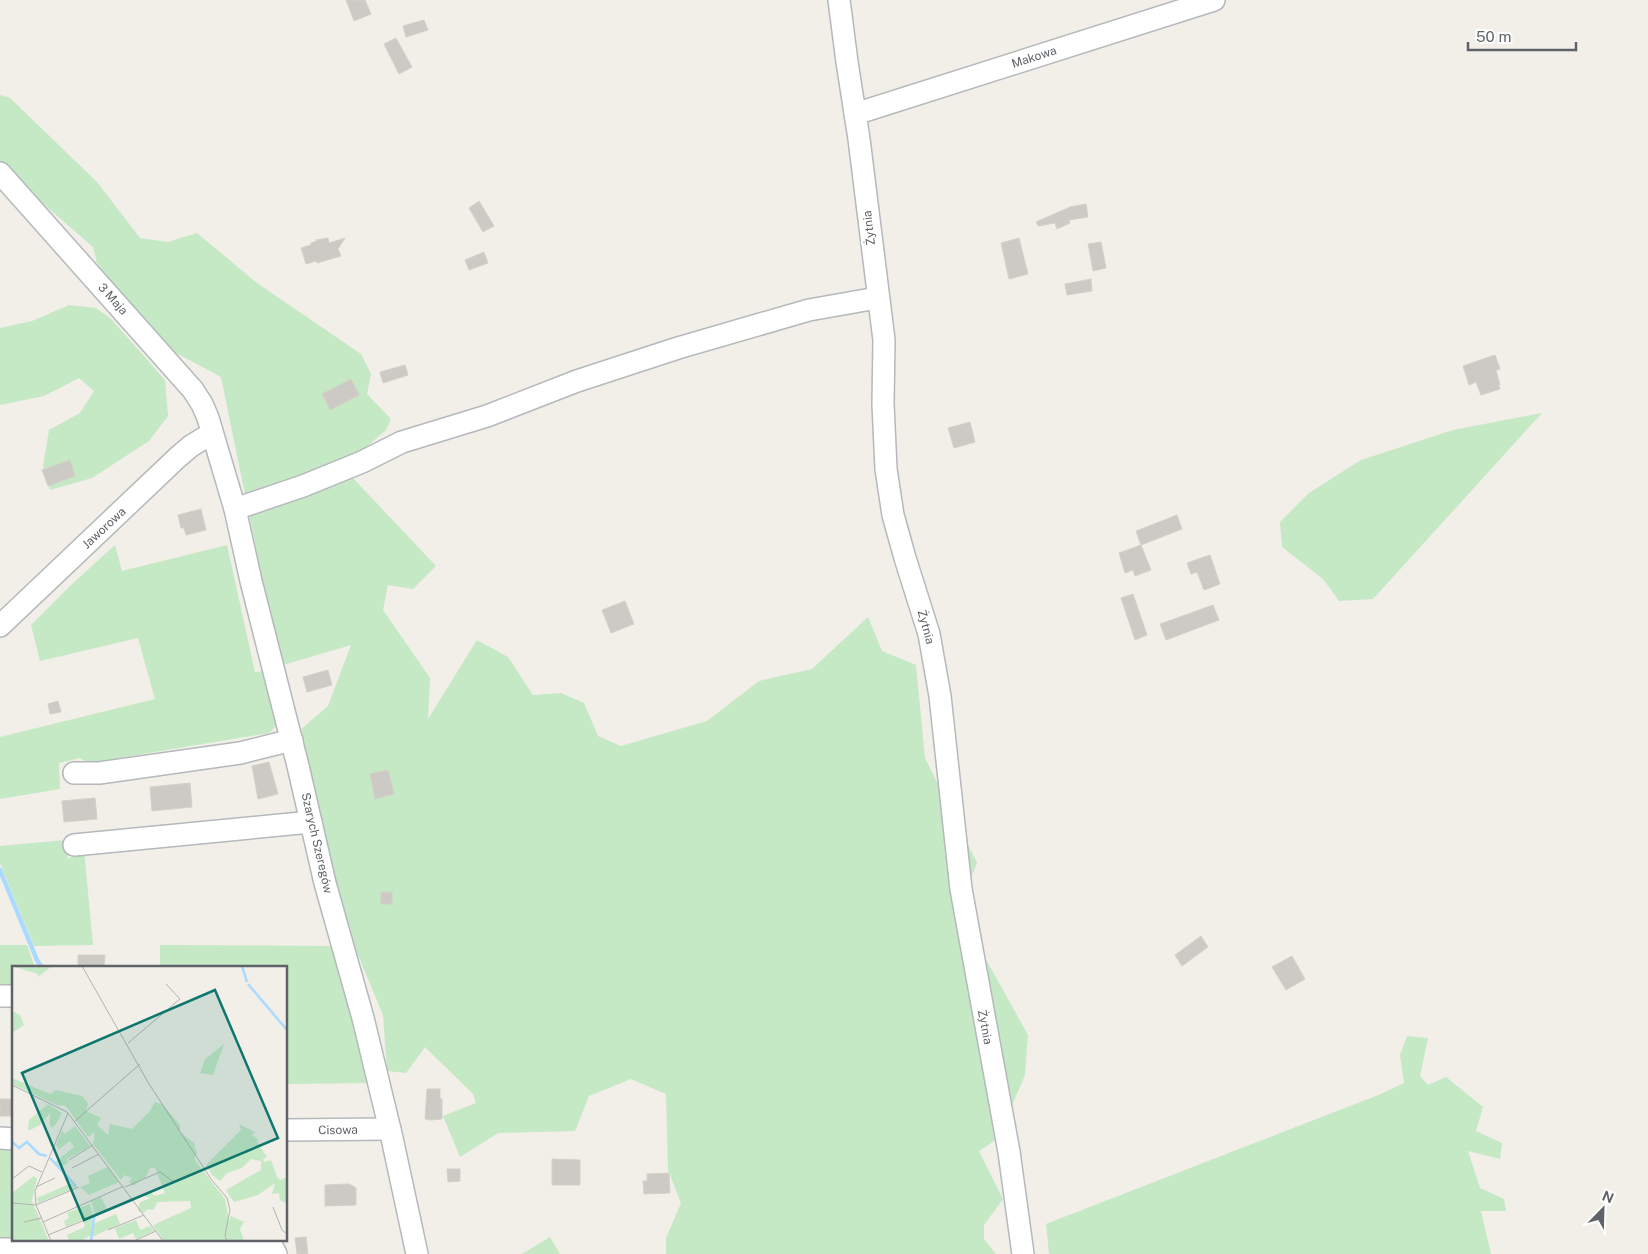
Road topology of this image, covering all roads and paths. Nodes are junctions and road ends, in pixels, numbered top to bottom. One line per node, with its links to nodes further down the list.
1 (839, 0): 3 (street, Żytnia)
2 (1214, 0): 3 (street, Makowa)
3 (855, 114): 5 (street, Żytnia)
4 (0, 173): 6 (street, 3 Maja)
5 (877, 298): 7 (street); 18 (street, Żytnia)
6 (212, 434): 7 (street, Szarych Szeregów); 8 (street, Jaworowa)
7 (235, 509): 9 (street, Szarych Szeregów)
8 (0, 626)
9 (292, 740): 10 (street); 11 (street, Szarych Szeregów)
10 (74, 773)
11 (311, 822): 12 (street); 13 (street, Szarych Szeregów)
12 (74, 845)
13 (390, 1129): 14 (street, Cisowa); 17 (street, Szarych Szeregów)
14 (288, 1130)
15 (0, 1249): 16 (street)
16 (276, 1254)
17 (418, 1254)
18 (1023, 1254)

